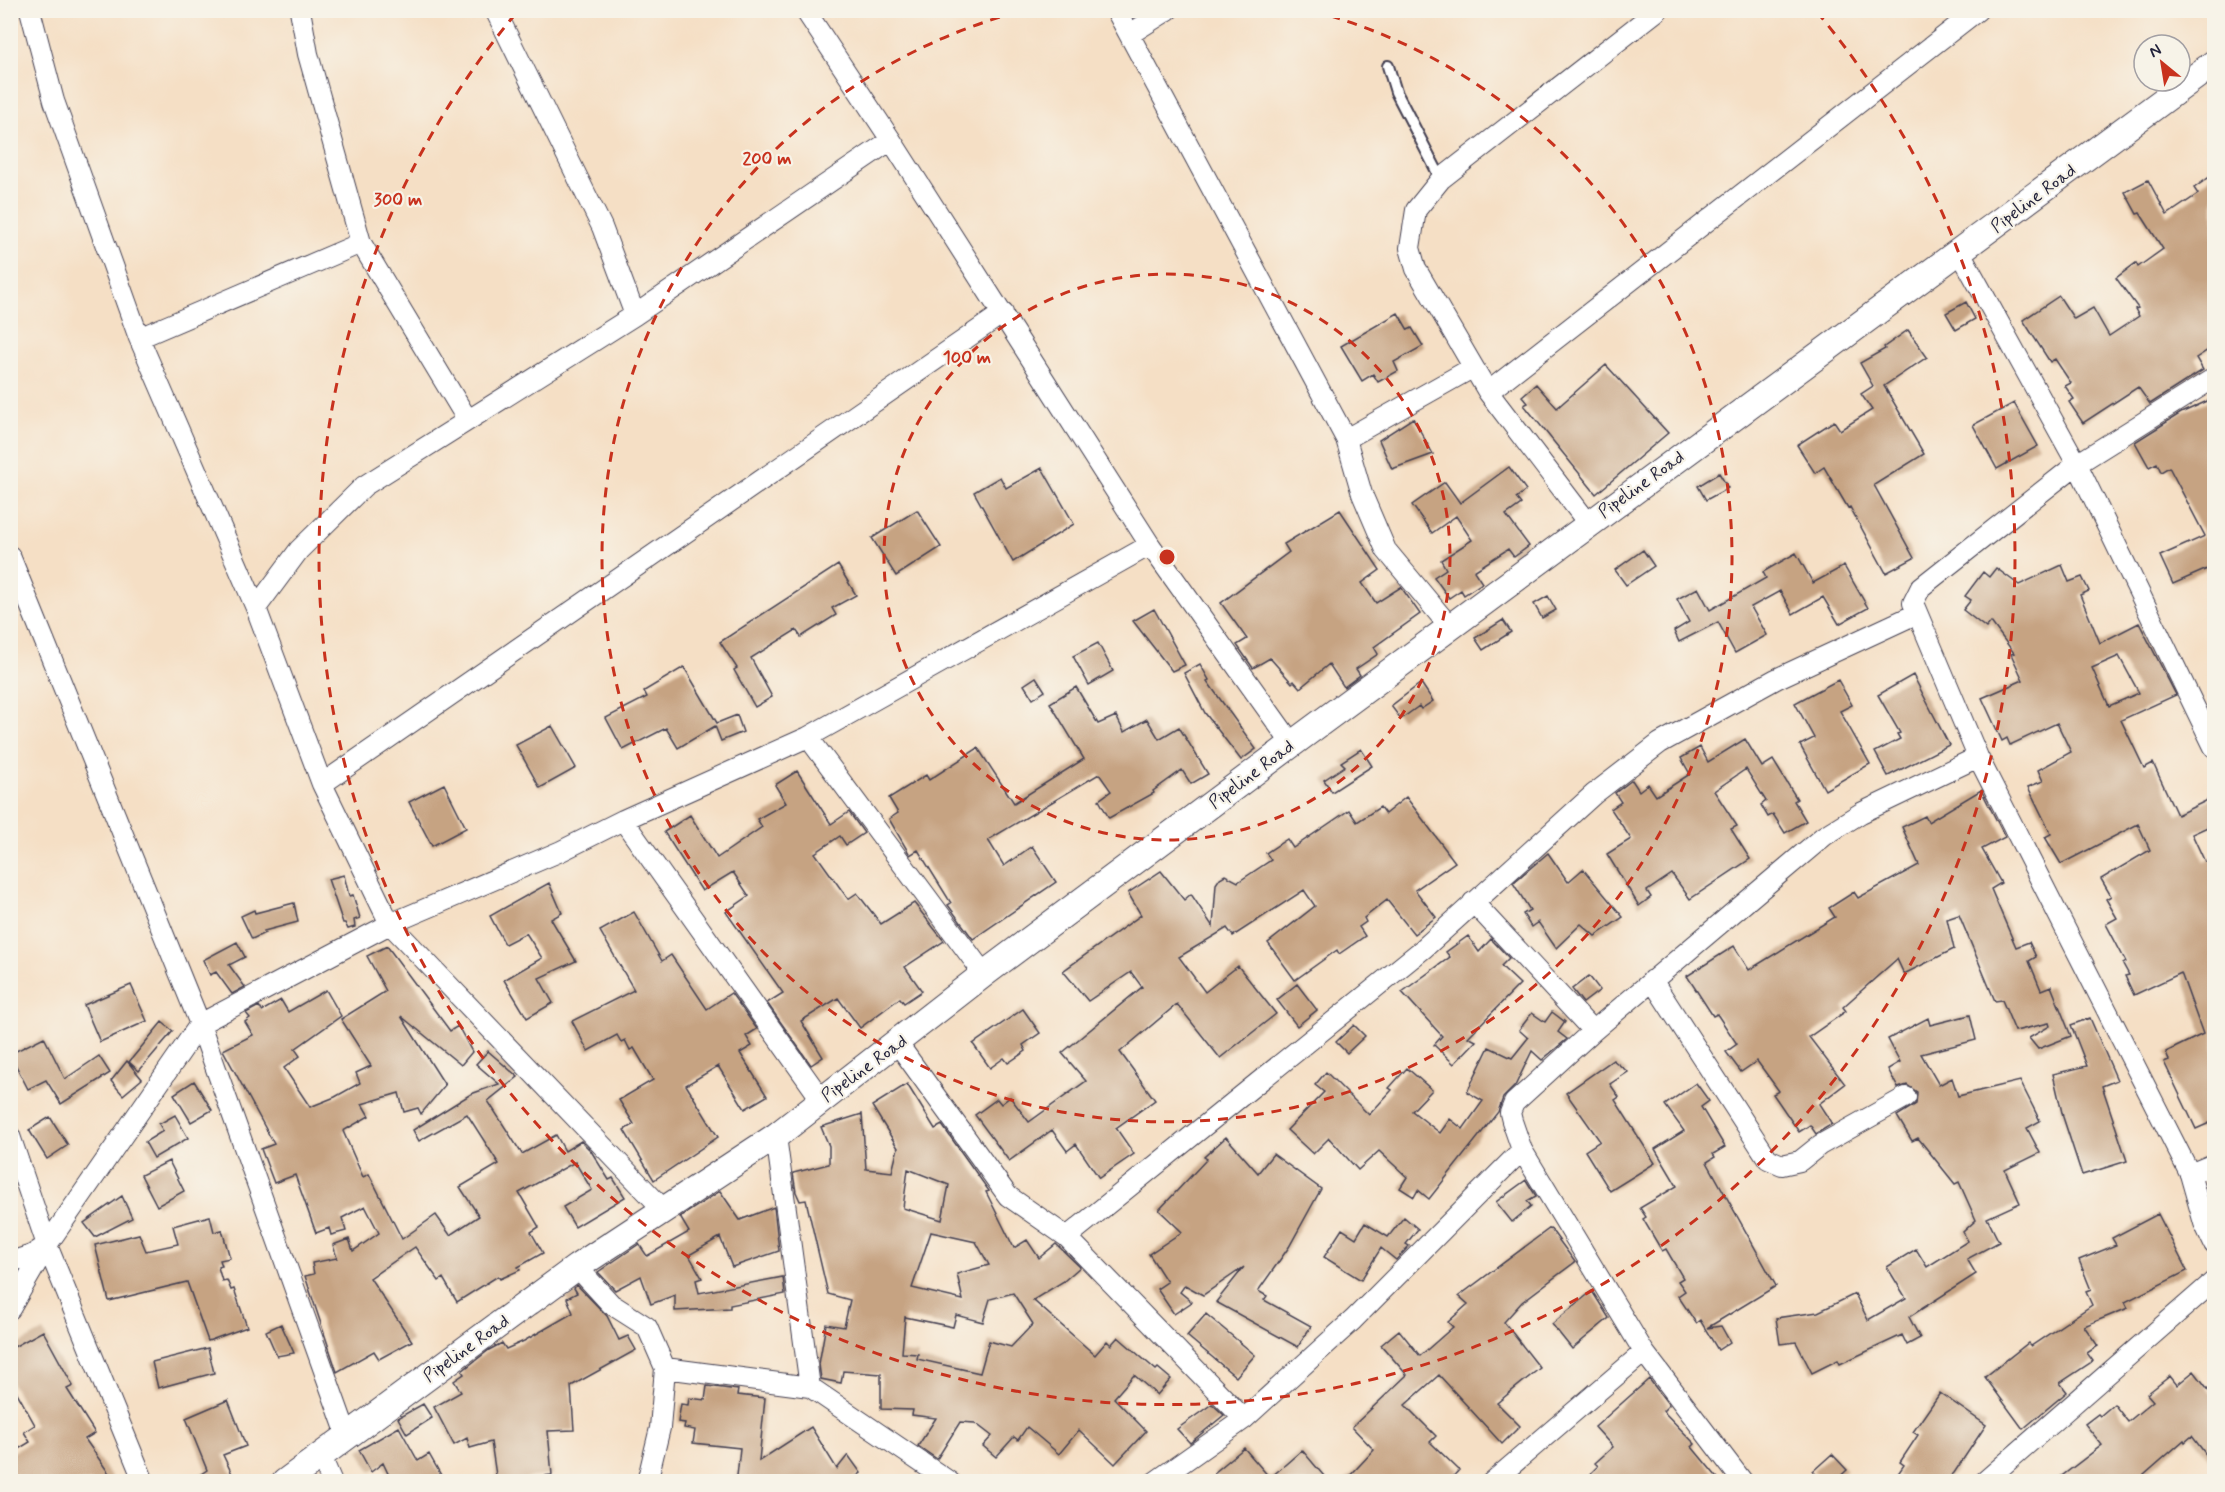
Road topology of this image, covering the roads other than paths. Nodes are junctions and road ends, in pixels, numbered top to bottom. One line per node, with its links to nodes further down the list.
1 (300, 10): 14 (street)
2 (495, 10): 17 (street)
3 (805, 10): 12 (street)
4 (1116, 10): 9 (street)
5 (1168, 10): 9 (street)
6 (1658, 10): 13 (street)
7 (1978, 10): 21 (street)
8 (32, 12): 18 (street)
9 (1130, 34): 23 (street)
10 (2214, 63): 15 (street, Pipeline Road)
11 (1388, 66): 13 (lane)
12 (891, 140): 16 (street); 17 (street)
13 (1441, 178): 19 (street)
14 (361, 243): 18 (street); 22 (street)
15 (1960, 252): 24 (street); 25 (street, Pipeline Road)
16 (1003, 313): 26 (street); 35 (street)
17 (635, 315): 22 (street)
18 (139, 338): 28 (street)
19 (1472, 368): 21 (street); 23 (street)
20 (2214, 378): 24 (street)
21 (1488, 392): 25 (street)
22 (467, 419): 28 (street)
23 (1346, 439): 30 (street)
24 (2077, 464): 29 (street); 33 (street)
25 (1588, 523): 30 (street, Pipeline Road)
26 (1150, 545): 31 (street); 32 (street)
27 (10, 556): 41 (street)
28 (256, 608): 35 (street)
29 (1916, 614): 34 (street); 37 (street)
30 (1450, 627): 32 (street, Pipeline Road)
31 (808, 737): 36 (street); 39 (street)
32 (1292, 744): 39 (street, Pipeline Road)
33 (2214, 747)
34 (1978, 758): 40 (street); 50 (street)
35 (322, 784): 38 (street)
36 (623, 820): 38 (street); 45 (street)
37 (1473, 902): 42 (street); 52 (street)
38 (390, 924): 41 (street); 51 (street)
39 (984, 974): 43 (street, Pipeline Road)
40 (1652, 980): 42 (street); 44 (street)
41 (201, 1024): 54 (street); 63 (street)
42 (1593, 1030): 48 (street)
43 (898, 1044): 45 (street, Pipeline Road); 52 (street)
44 (1906, 1096)
45 (821, 1099): 47 (street, Pipeline Road)
46 (10, 1136): 54 (street)
47 (776, 1136): 51 (street, Pipeline Road); 61 (street)
48 (1522, 1150): 59 (street); 62 (street)
49 (2214, 1164): 50 (street)
50 (2190, 1174): 53 (street)
51 (664, 1210): 56 (street, Pipeline Road)
52 (1067, 1237): 62 (street)
53 (2214, 1244)
54 (47, 1245): 55 (street); 58 (street); 65 (street)
55 (10, 1262)
56 (577, 1267): 60 (street); 63 (street, Pipeline Road)
57 (2214, 1281): 73 (street)
58 (10, 1309)
59 (1644, 1352): 71 (street); 72 (street)
60 (665, 1368): 61 (street); 68 (street)
61 (810, 1387): 69 (street)
62 (1244, 1419): 70 (street)
63 (347, 1435): 64 (street, Pipeline Road)
64 (320, 1454): 66 (street, Pipeline Road); 67 (street)
65 (144, 1482)
66 (285, 1482)
67 (332, 1482)
68 (647, 1482)
69 (950, 1482)
70 (1155, 1482)
71 (1492, 1482)
72 (1743, 1482)
73 (1984, 1482)

